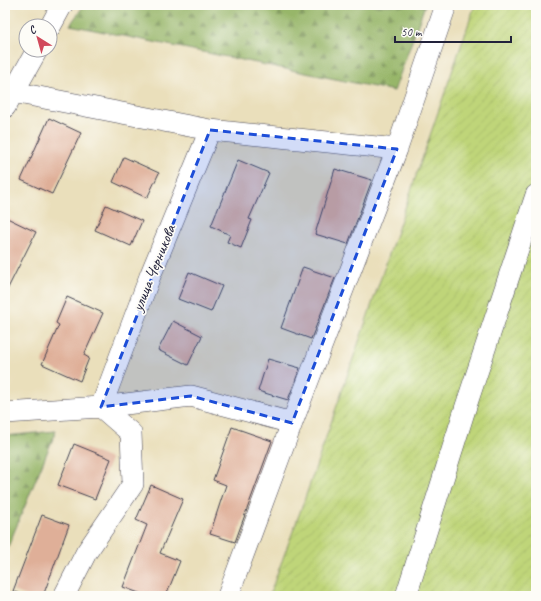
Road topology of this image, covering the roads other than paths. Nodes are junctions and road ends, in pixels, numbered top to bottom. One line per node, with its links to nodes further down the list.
1 (62, 5): 3 (street)
2 (446, 5): 7 (street)
3 (55, 18)
4 (32, 58): 5 (street)
5 (9, 99): 6 (street)
6 (210, 130): 7 (street); 9 (street, улица Черникова)
7 (397, 149): 11 (street)
8 (536, 195): 14 (street)
9 (101, 407): 10 (street); 11 (street); 12 (street)
10 (5, 413)
11 (292, 423): 13 (street)
12 (64, 596)
13 (228, 596)
14 (406, 596)

